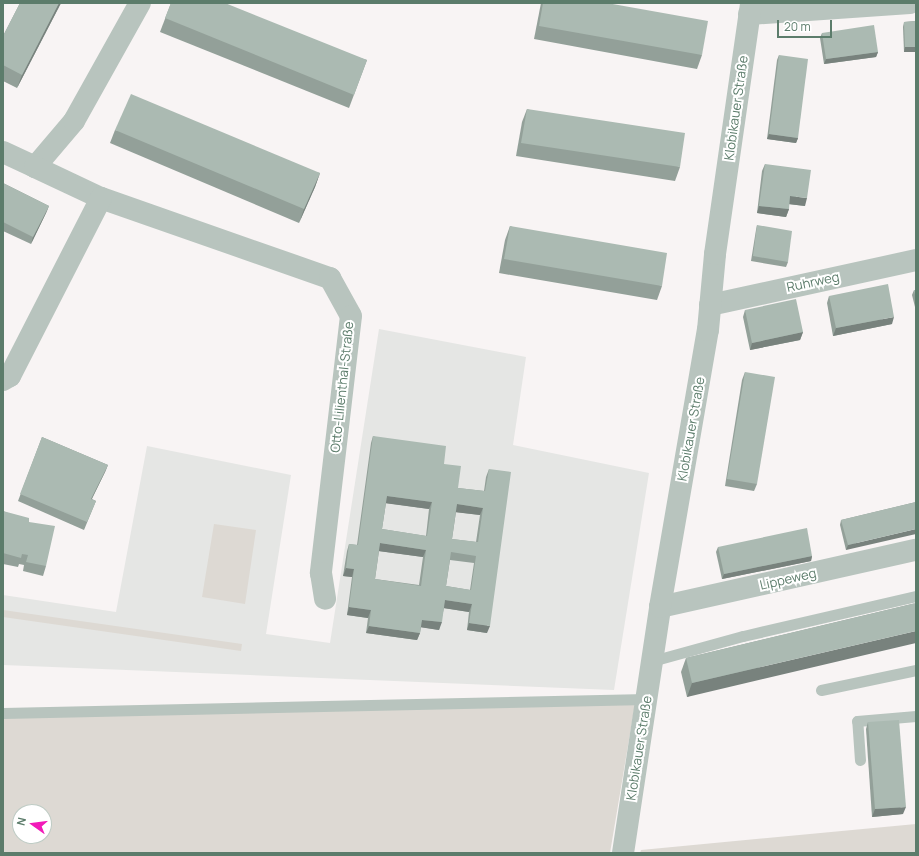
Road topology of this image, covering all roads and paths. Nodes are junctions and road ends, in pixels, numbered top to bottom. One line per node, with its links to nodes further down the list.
1 (140, 3): 5 (street)
2 (910, 3): 3 (street)
3 (750, 8): 8 (street, Klobikauer Straße)
4 (3, 152): 5 (street, Otto-Lilienthal-Straße)
5 (35, 167): 6 (street, Otto-Lilienthal-Straße)
6 (101, 198): 9 (street); 12 (street, Otto-Lilienthal-Straße)
7 (916, 260): 8 (street, Ruhrweg)
8 (710, 305): 13 (street, Klobikauer Straße)
9 (3, 380)
10 (916, 550): 13 (street, Lippeweg)
11 (916, 596): 14 (lane)
12 (325, 599)
13 (660, 607): 14 (street, Klobikauer Straße)
14 (652, 661): 17 (street, Klobikauer Straße)
15 (916, 670): 16 (lane)
16 (821, 690)
17 (646, 699): 18 (lane); 21 (street, Klobikauer Straße)
18 (3, 713)
19 (916, 716): 20 (lane)
20 (860, 760)
21 (623, 853)

